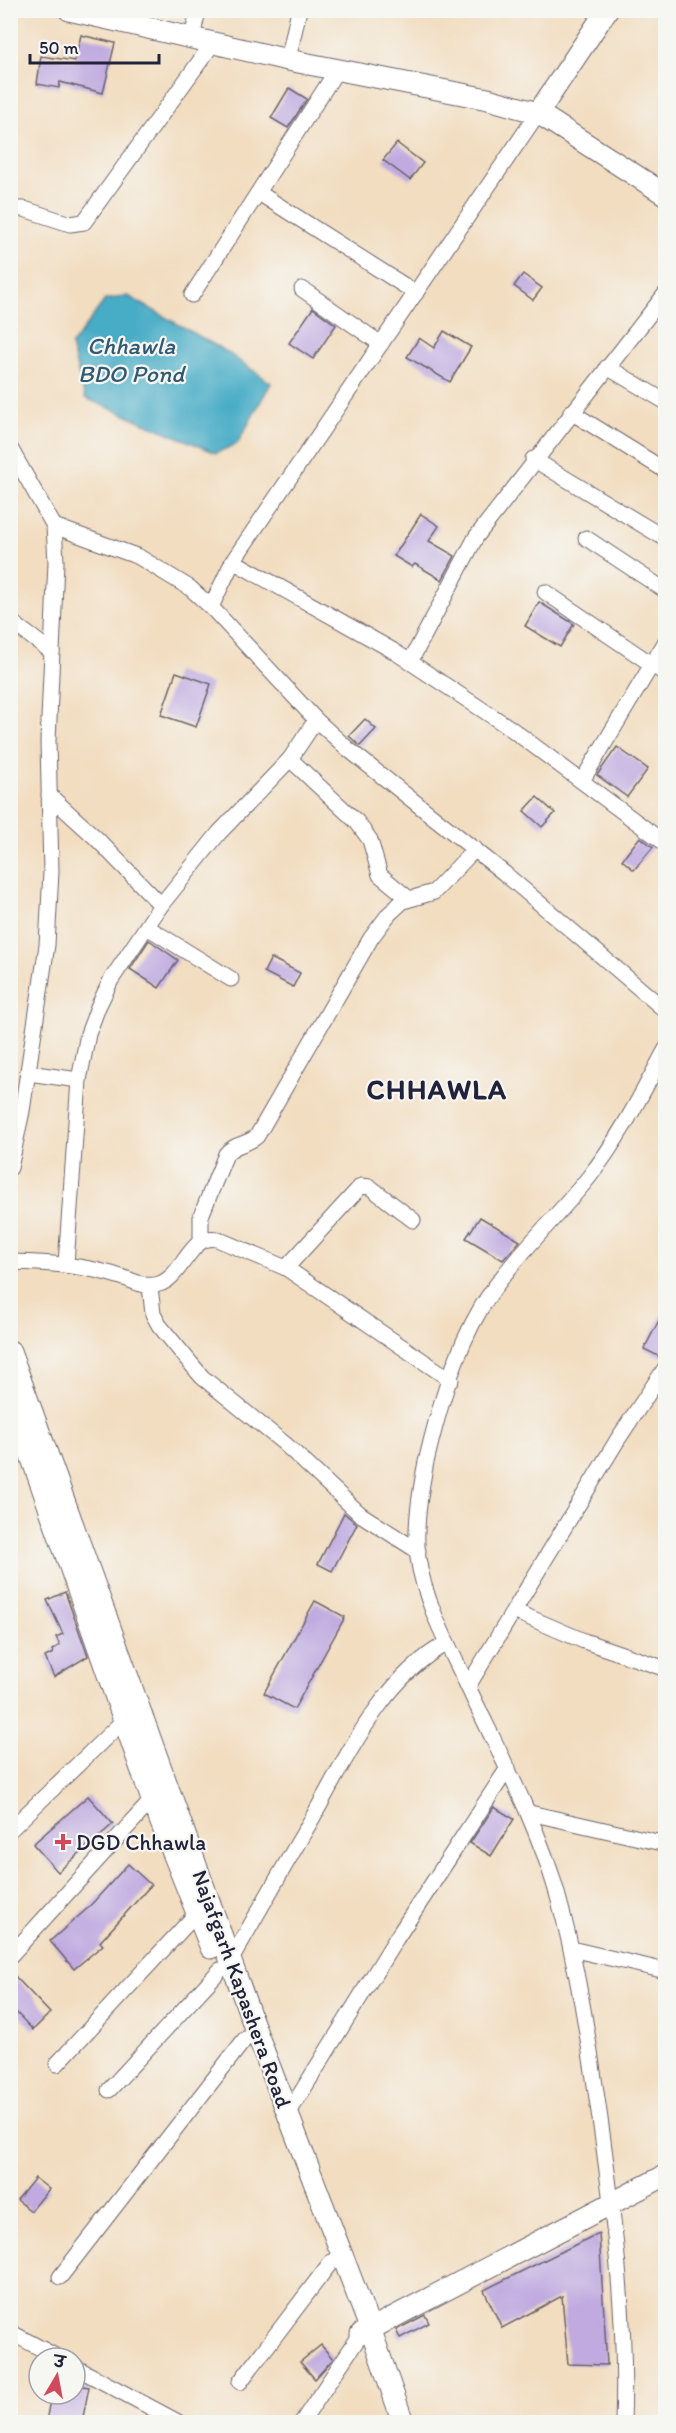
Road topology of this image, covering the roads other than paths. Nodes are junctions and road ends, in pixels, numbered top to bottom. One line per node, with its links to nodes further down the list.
1 (69, 10): 5 (main road)
2 (198, 10): 5 (street)
3 (299, 10): 6 (street)
4 (607, 10): 8 (main road)
5 (202, 41): 6 (main road); 11 (street)
6 (288, 60): 7 (main road)
7 (337, 70): 8 (main road); 9 (street)
8 (538, 113): 10 (main road); 13 (street)
9 (259, 193): 13 (street); 15 (street)
10 (666, 195)
11 (10, 214)
12 (302, 289): 16 (street)
13 (416, 293): 16 (street)
14 (666, 293): 17 (street)
15 (192, 295)
16 (381, 344): 26 (street)
17 (607, 367): 18 (street); 19 (street)
18 (666, 402)
19 (571, 412): 21 (street); 22 (street)
20 (10, 448): 23 (street)
21 (533, 459): 25 (street); 33 (street)
22 (666, 471)
23 (54, 526): 29 (street); 32 (street)
24 (586, 538): 27 (street)
25 (666, 539)
26 (233, 561): 29 (street); 33 (street)
27 (666, 591)
28 (545, 592): 34 (street)
29 (211, 607): 36 (street)
30 (10, 621): 32 (street)
31 (666, 641): 34 (street)
32 (52, 652): 39 (street)
33 (410, 662): 38 (street)
34 (652, 664): 35 (street); 38 (street)
35 (666, 674)
36 (316, 720): 37 (street); 41 (street)
37 (290, 759): 42 (street); 43 (street)
38 (582, 781): 40 (street)
39 (49, 795): 43 (street); 48 (street)
40 (666, 844)
41 (475, 849): 42 (street); 46 (street)
42 (408, 898): 52 (street)
43 (161, 905): 44 (street)
44 (147, 927): 45 (street); 49 (street)
45 (231, 979)
46 (663, 1004)
47 (666, 1050): 59 (street)
48 (28, 1073): 49 (street); 50 (street)
49 (79, 1080): 54 (street)
50 (10, 1168)
51 (413, 1220): 55 (street)
52 (201, 1240): 55 (street); 56 (street)
53 (10, 1262): 54 (street)
54 (66, 1264): 56 (street)
55 (286, 1268): 59 (street)
56 (150, 1286): 62 (street)
57 (10, 1351): 76 (main road, Najafgarh Kapashera Road)
58 (666, 1367): 60 (street)
59 (450, 1380): 62 (street)
60 (659, 1390): 63 (street)
61 (10, 1396): 67 (main road)
62 (418, 1551): 64 (street)
63 (514, 1611): 65 (street); 66 (street)
64 (447, 1643): 66 (street); 76 (street)
65 (666, 1669)
66 (468, 1686): 68 (street)
67 (124, 1720): 69 (main road); 71 (street)
68 (508, 1768): 70 (street); 81 (street)
69 (152, 1800): 73 (main road); 75 (street)
70 (530, 1813): 72 (street); 74 (street)
71 (10, 1830)
72 (666, 1844)
73 (197, 1912): 76 (main road); 79 (street)
74 (571, 1948): 77 (street); 83 (street)
75 (10, 1956)
76 (225, 1965): 78 (main road); 80 (street); 81 (main road, Najafgarh Kapashera Road)
77 (666, 1971)
78 (245, 2039): 84 (main road); 85 (street)
79 (57, 2064)
80 (109, 2090)
81 (288, 2114): 86 (main road, Najafgarh Kapashera Road)
82 (662, 2179): 83 (main road)
83 (613, 2201): 86 (main road); 95 (street)
84 (330, 2262): 86 (main road); 90 (street)
85 (60, 2277)
86 (365, 2331): 92 (street); 93 (main road); 94 (main road, Najafgarh Kapashera Road)
87 (10, 2332): 88 (street)
88 (36, 2346)
89 (87, 2373): 91 (street)
90 (240, 2382)
91 (178, 2422)
92 (302, 2422)
93 (391, 2422)
94 (403, 2422)
95 (623, 2422)

